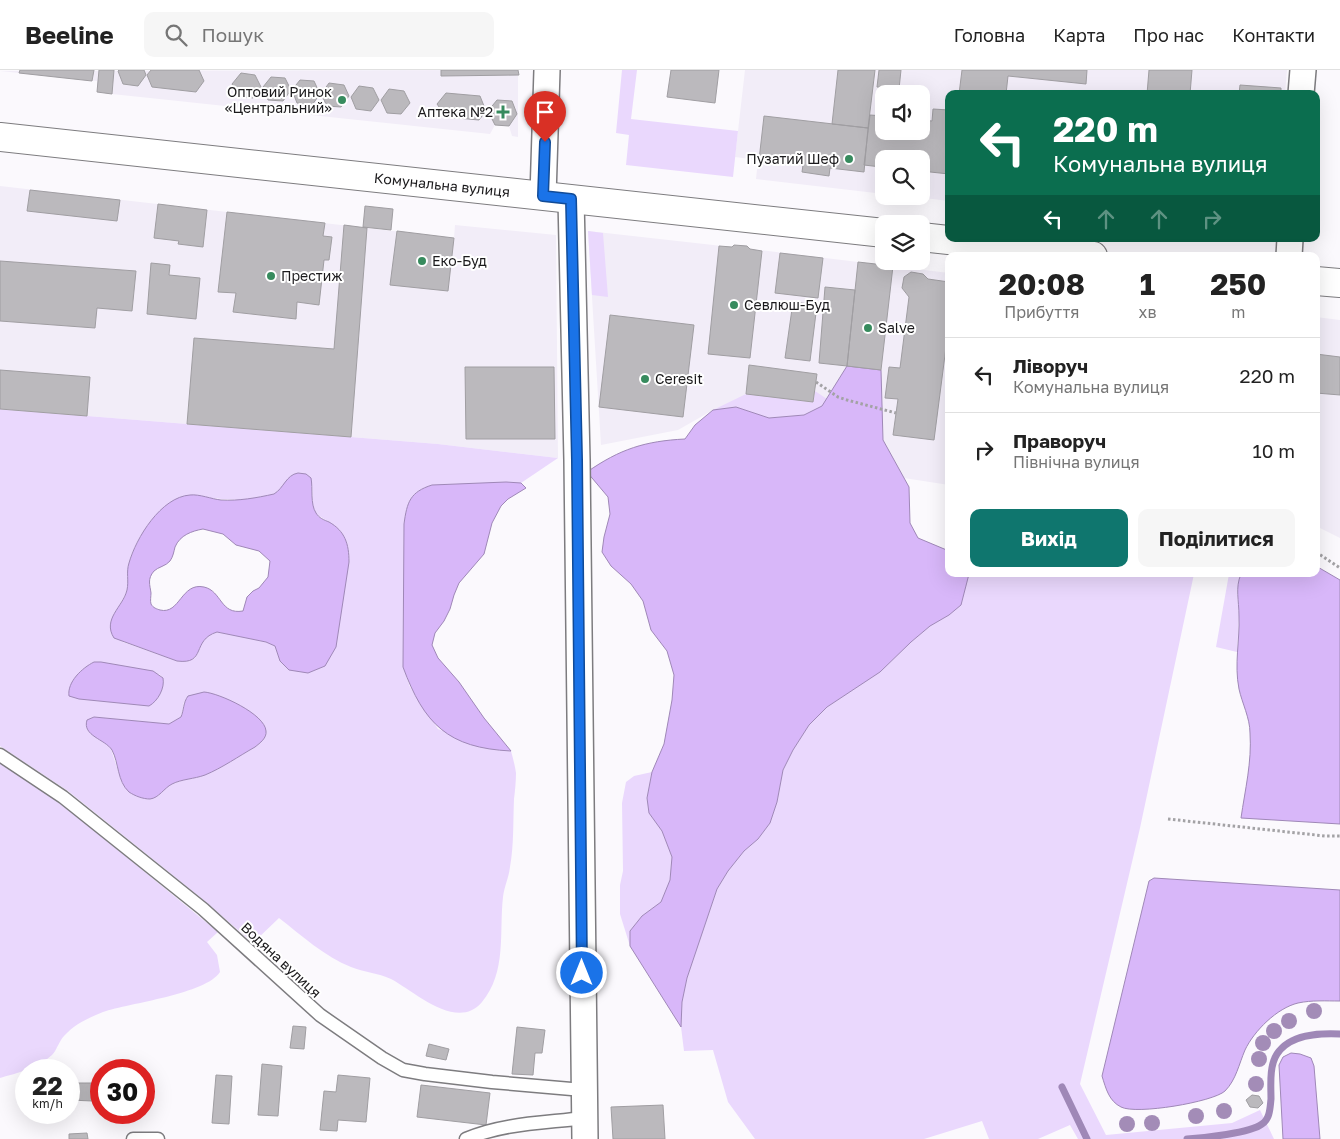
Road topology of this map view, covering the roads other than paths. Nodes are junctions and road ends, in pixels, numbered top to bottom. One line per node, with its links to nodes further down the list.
1 (547, 70): 5 (street)
2 (1303, 70): 3 (street)
3 (1301, 90)
4 (0, 137): 5 (main road, Комунальна вулиця)
5 (543, 196): 6 (main road, Комунальна вулиця)
6 (571, 199): 7 (main road, Комунальна вулиця); 15 (street)
7 (875, 232)
8 (930, 238): 9 (main road)
9 (945, 240)
10 (966, 242): 11 (main road)
11 (1057, 252)
12 (1320, 281): 13 (main road)
13 (1340, 283)
14 (0, 755): 15 (lane, Водяна вулиця)
15 (583, 1090): 16 (street)
16 (584, 1129): 19 (lane)
17 (133, 1139): 18 (lane)
18 (158, 1139)
19 (466, 1139)

